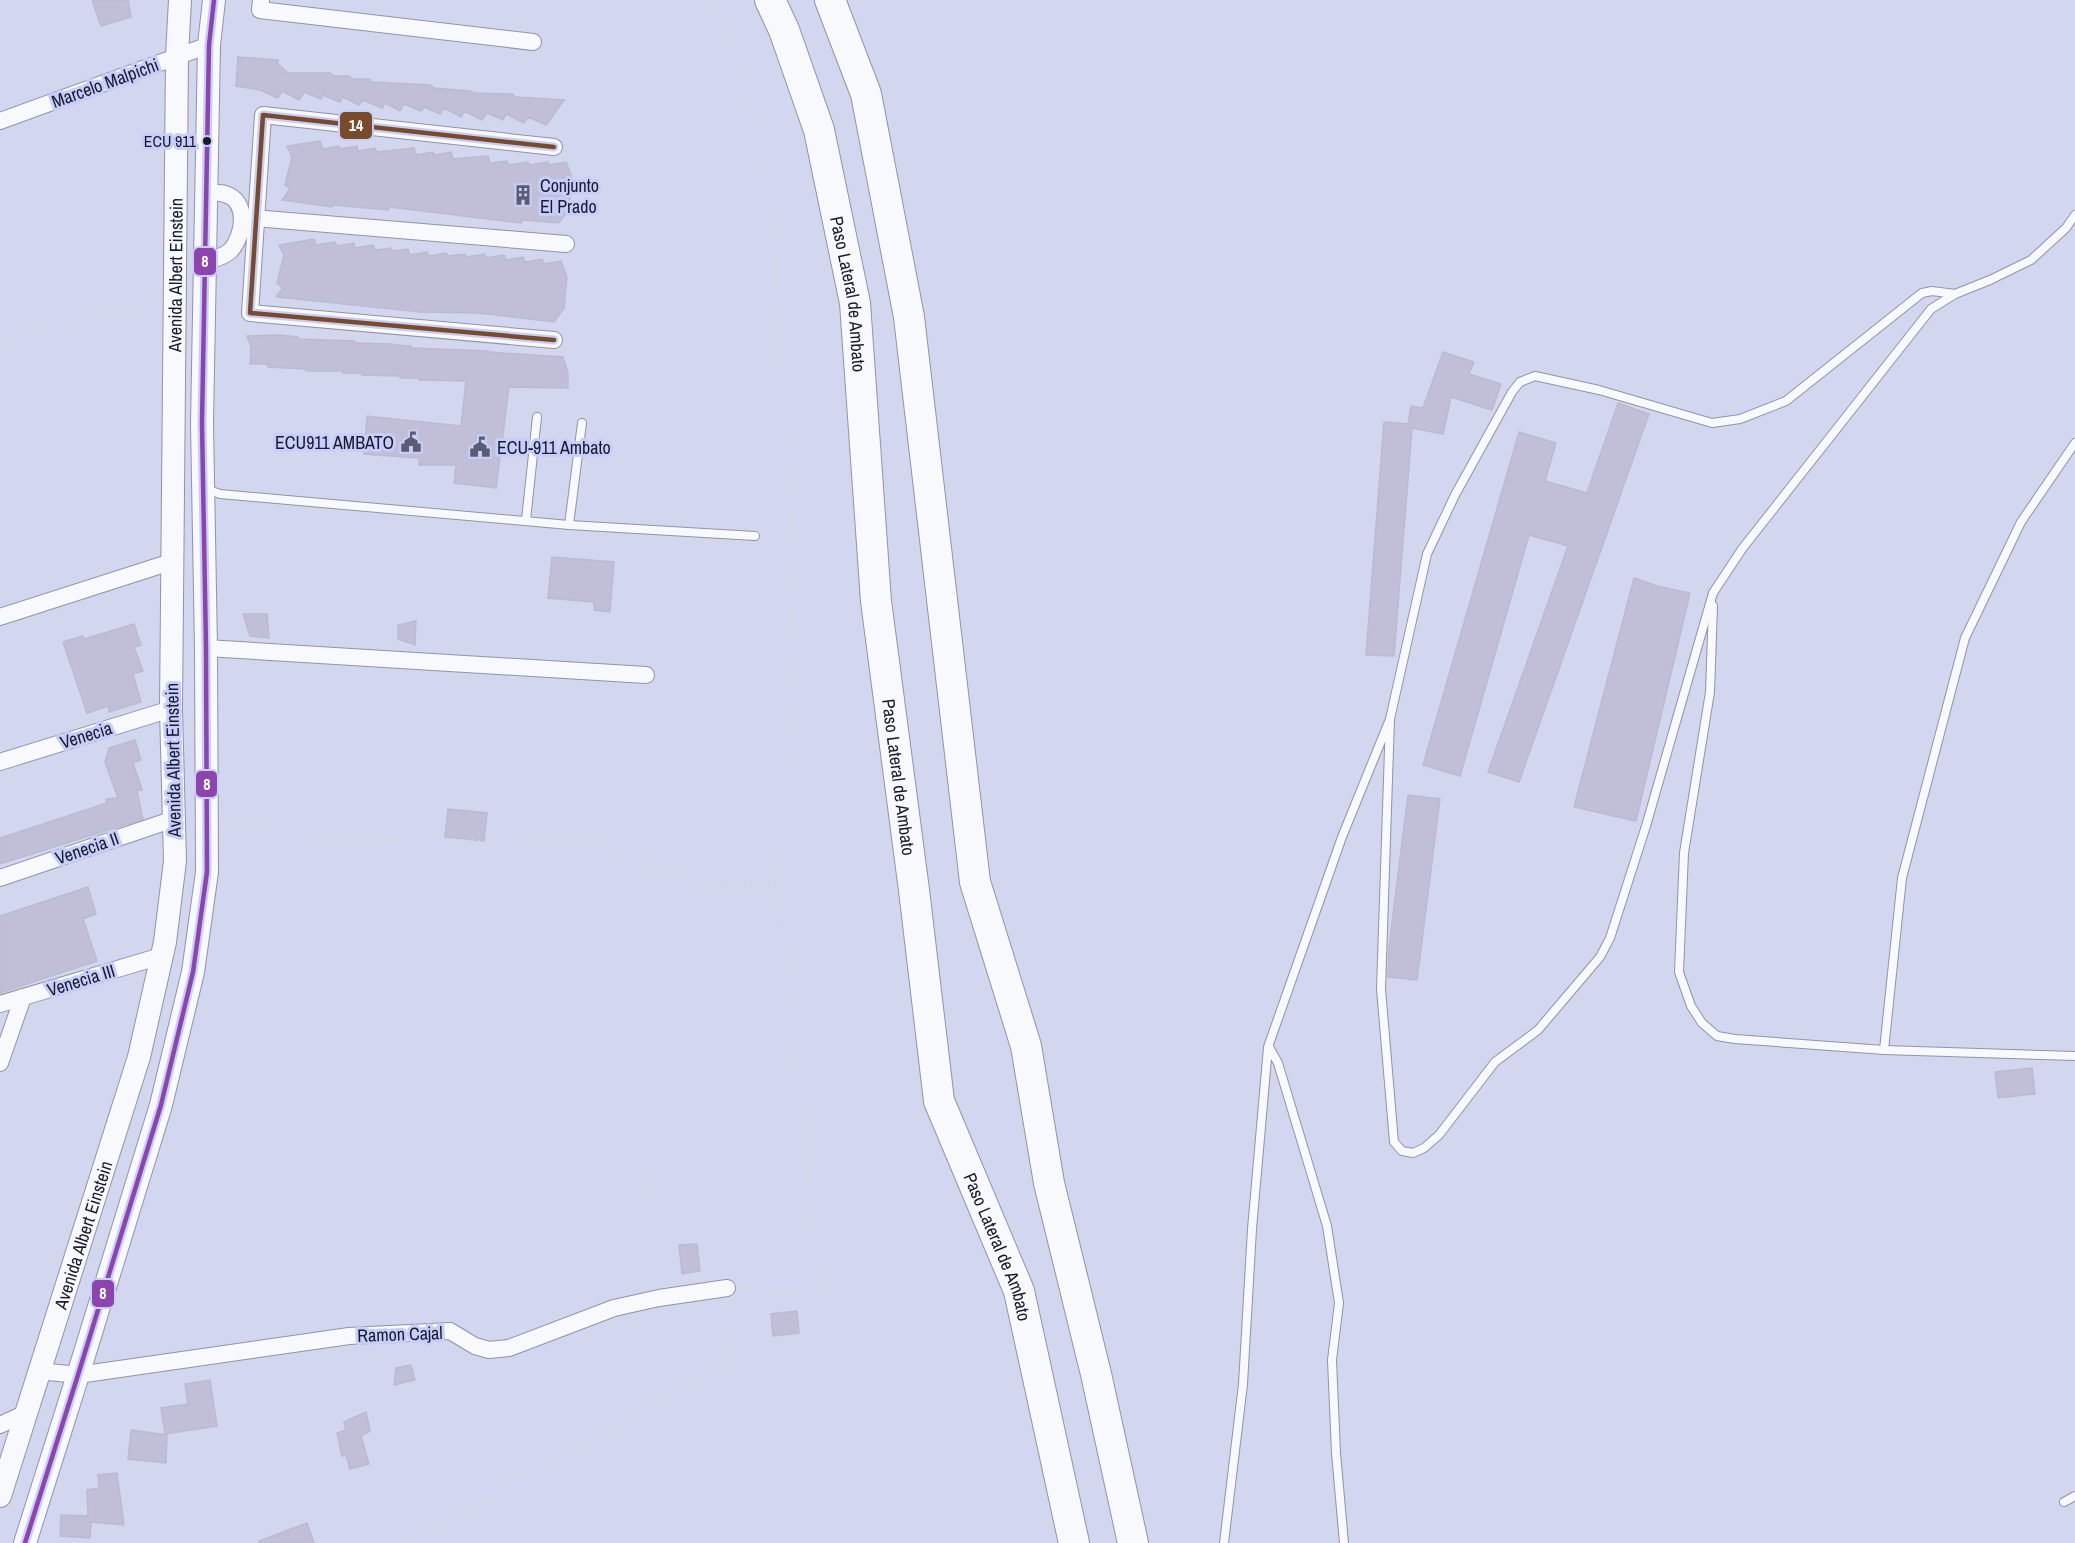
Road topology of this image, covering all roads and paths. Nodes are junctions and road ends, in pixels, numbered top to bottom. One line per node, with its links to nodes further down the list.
1 (180, 0): 9 (street, Avenida Albert Einstein)
2 (214, 0): 8 (street, Avenida Albert Einstein)
3 (261, 0): 7 (street)
4 (715, 0): 40 (path)
5 (770, 0): 62 (highway, Paso Lateral de Ambato)
6 (830, 0): 63 (highway)
7 (534, 42)
8 (209, 45): 9 (street, Marcelo Malpichi); 12 (street, Avenida Albert Einstein)
9 (177, 56): 10 (street, Marcelo Malpichi); 17 (street, Avenida Albert Einstein)
10 (0, 121)
11 (554, 147): 14 (street)
12 (206, 193): 14 (street); 16 (street, Avenida Albert Einstein)
13 (2075, 215): 18 (lane)
14 (250, 217): 15 (street); 16 (street); 19 (street)
15 (566, 244)
16 (205, 261): 25 (street, Avenida Albert Einstein)
17 (176, 294): 20 (path); 24 (street, Avenida Albert Einstein)
18 (1955, 294): 30 (lane); 35 (lane)
19 (554, 340)
20 (0, 341)
21 (537, 417): 26 (lane)
22 (582, 423): 27 (lane)
23 (2075, 443): 45 (lane)
24 (174, 488): 25 (street); 29 (street, Avenida Albert Einstein)
25 (203, 488): 26 (lane); 32 (street, Avenida Albert Einstein)
26 (526, 520): 27 (lane)
27 (569, 525): 28 (lane)
28 (755, 536)
29 (174, 561): 31 (street); 34 (street, Avenida Albert Einstein)
30 (1713, 592): 35 (lane); 45 (lane)
31 (0, 618)
32 (206, 648): 33 (street); 38 (street, Avenida Albert Einstein)
33 (646, 675)
34 (171, 709): 36 (street, Venecia); 37 (street, Avenida Albert Einstein)
35 (1390, 719): 44 (lane)
36 (0, 762)
37 (174, 819): 39 (street, Venecia II); 41 (street, Avenida Albert Einstein)
38 (207, 828): 40 (path); 53 (street, Avenida Albert Einstein)
39 (0, 878)
40 (779, 886): 49 (path)
41 (161, 956): 42 (street, Venecia III); 52 (street, Avenida Albert Einstein)
42 (23, 997): 43 (street, Venecia III); 47 (street)
43 (0, 1005)
44 (1268, 1047): 64 (lane); 65 (lane)
45 (1884, 1050): 46 (lane)
46 (2075, 1056)
47 (0, 1064)
48 (652, 1174): 50 (path)
49 (727, 1288): 50 (street, Ramon Cajal); 51 (path)
50 (659, 1298): 53 (street, Ramon Cajal)
51 (734, 1359): 60 (path); 61 (path)
52 (39, 1371): 53 (street, Ramon Cajal); 54 (street, Avenida Albert Einstein)
53 (78, 1375): 59 (street, Avenida Albert Einstein)
54 (26, 1413): 55 (street); 56 (street, Avenida Albert Einstein)
55 (0, 1425)
56 (0, 1496)
57 (2075, 1496): 58 (lane)
58 (2064, 1502)
59 (25, 1543)
60 (405, 1543)
61 (737, 1543)
62 (1074, 1543)
63 (1133, 1543)
64 (1224, 1543)
65 (1344, 1543)

